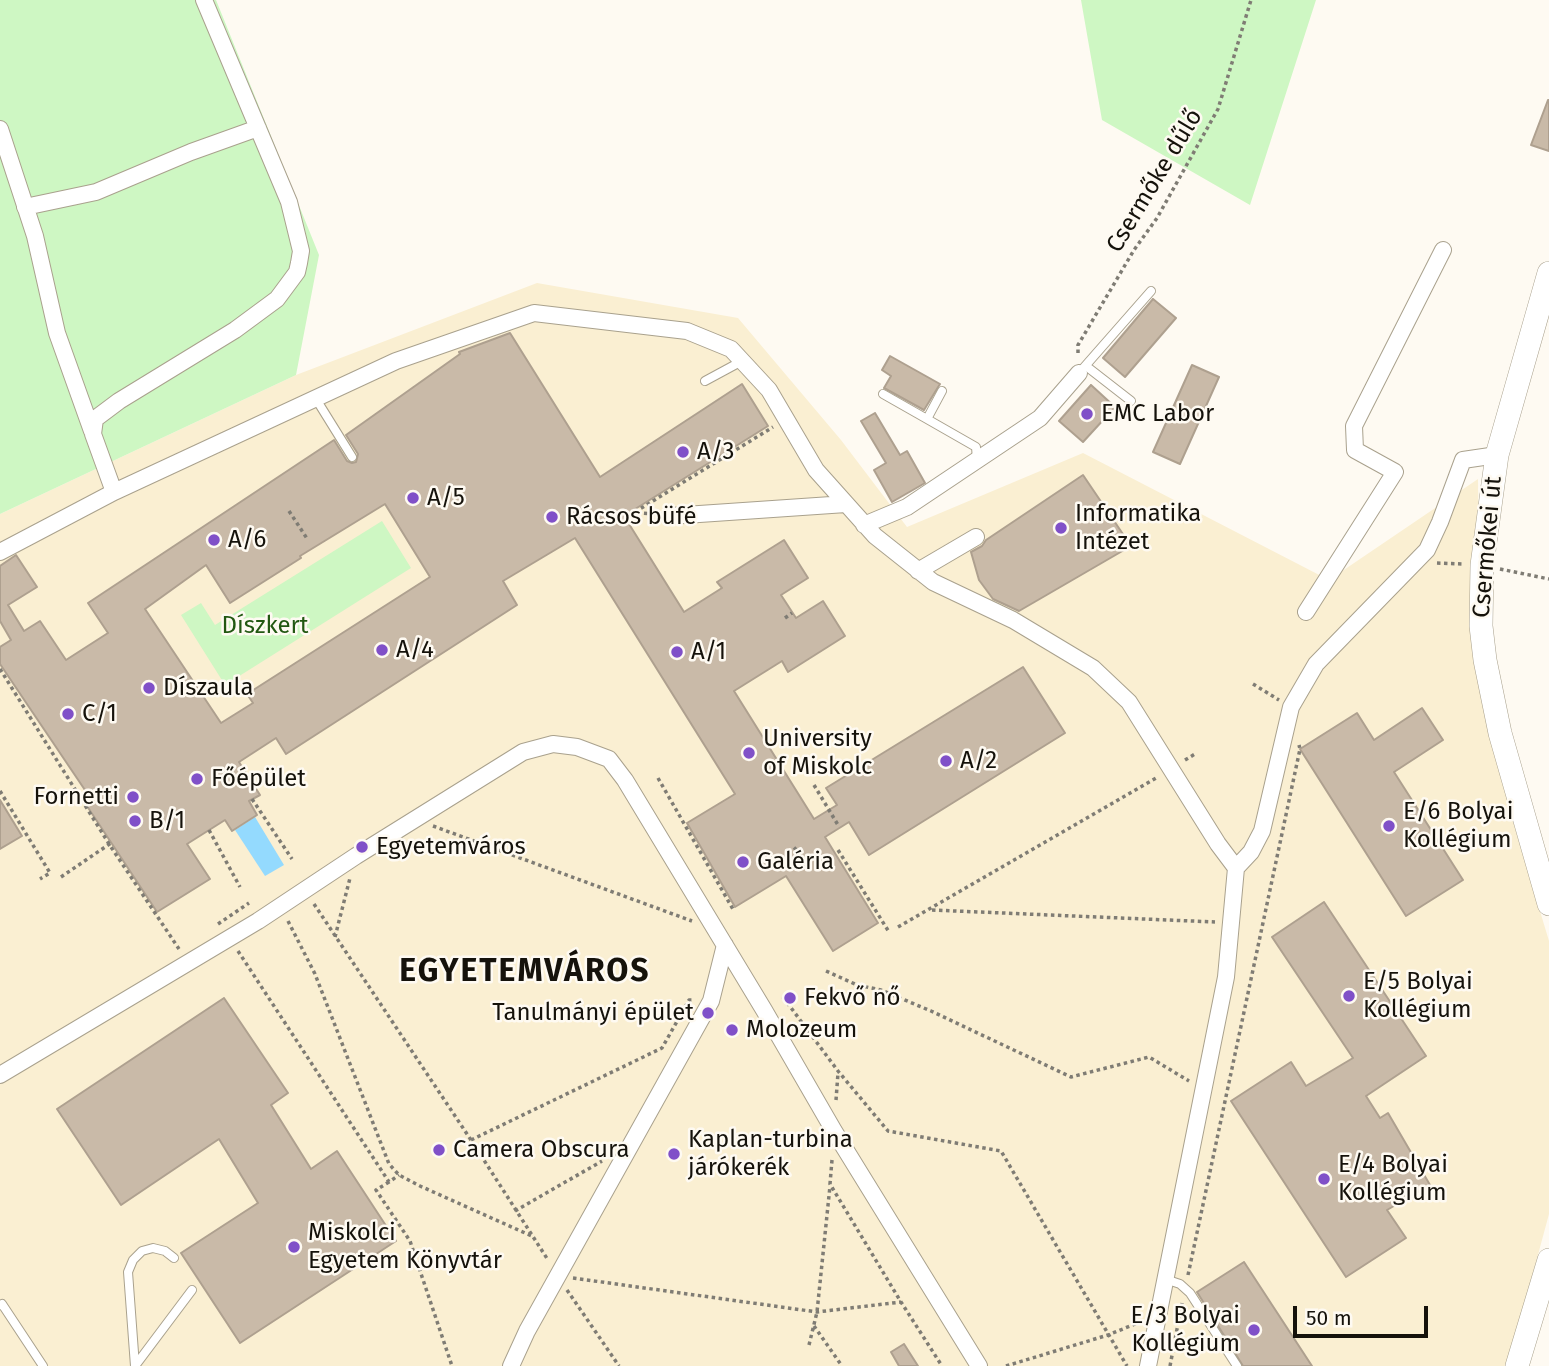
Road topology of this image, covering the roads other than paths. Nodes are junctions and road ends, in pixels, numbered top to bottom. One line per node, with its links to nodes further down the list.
1 (205, 0): 2 (street)
2 (258, 128): 4 (street); 16 (street)
3 (0, 129): 4 (street)
4 (25, 207): 16 (street)
5 (1444, 250): 27 (street)
6 (1549, 273): 17 (main road, Csermőkei út)
7 (1151, 291): 9 (lane)
8 (742, 361): 10 (lane); 13 (street); 21 (street)
9 (1082, 369): 14 (lane); 19 (street)
10 (705, 381)
11 (942, 391): 15 (lane)
12 (883, 394): 15 (lane)
13 (316, 399): 18 (lane); 20 (street)
14 (1130, 401)
15 (927, 419): 19 (lane)
16 (93, 434): 20 (street)
17 (1497, 455): 28 (street); 29 (main road, Csermőkei út)
18 (352, 457)
19 (977, 462): 23 (street)
20 (114, 492): 25 (street)
21 (846, 504): 22 (street); 23 (street)
22 (670, 516)
23 (864, 525): 26 (street)
24 (976, 537): 26 (street)
25 (0, 552)
26 (918, 571): 28 (street)
27 (1306, 612)
28 (1236, 868): 34 (street)
29 (1549, 904)
30 (725, 945): 31 (street); 38 (street); 39 (street)
31 (0, 1075)
32 (174, 1258): 35 (lane)
33 (1549, 1260): 42 (main road)
34 (1165, 1279): 40 (street); 41 (lane)
35 (192, 1290)
36 (0, 1306): 37 (lane)
37 (43, 1366)
38 (512, 1366)
39 (979, 1366)
40 (1148, 1366)
41 (1237, 1366)
42 (1517, 1366)

